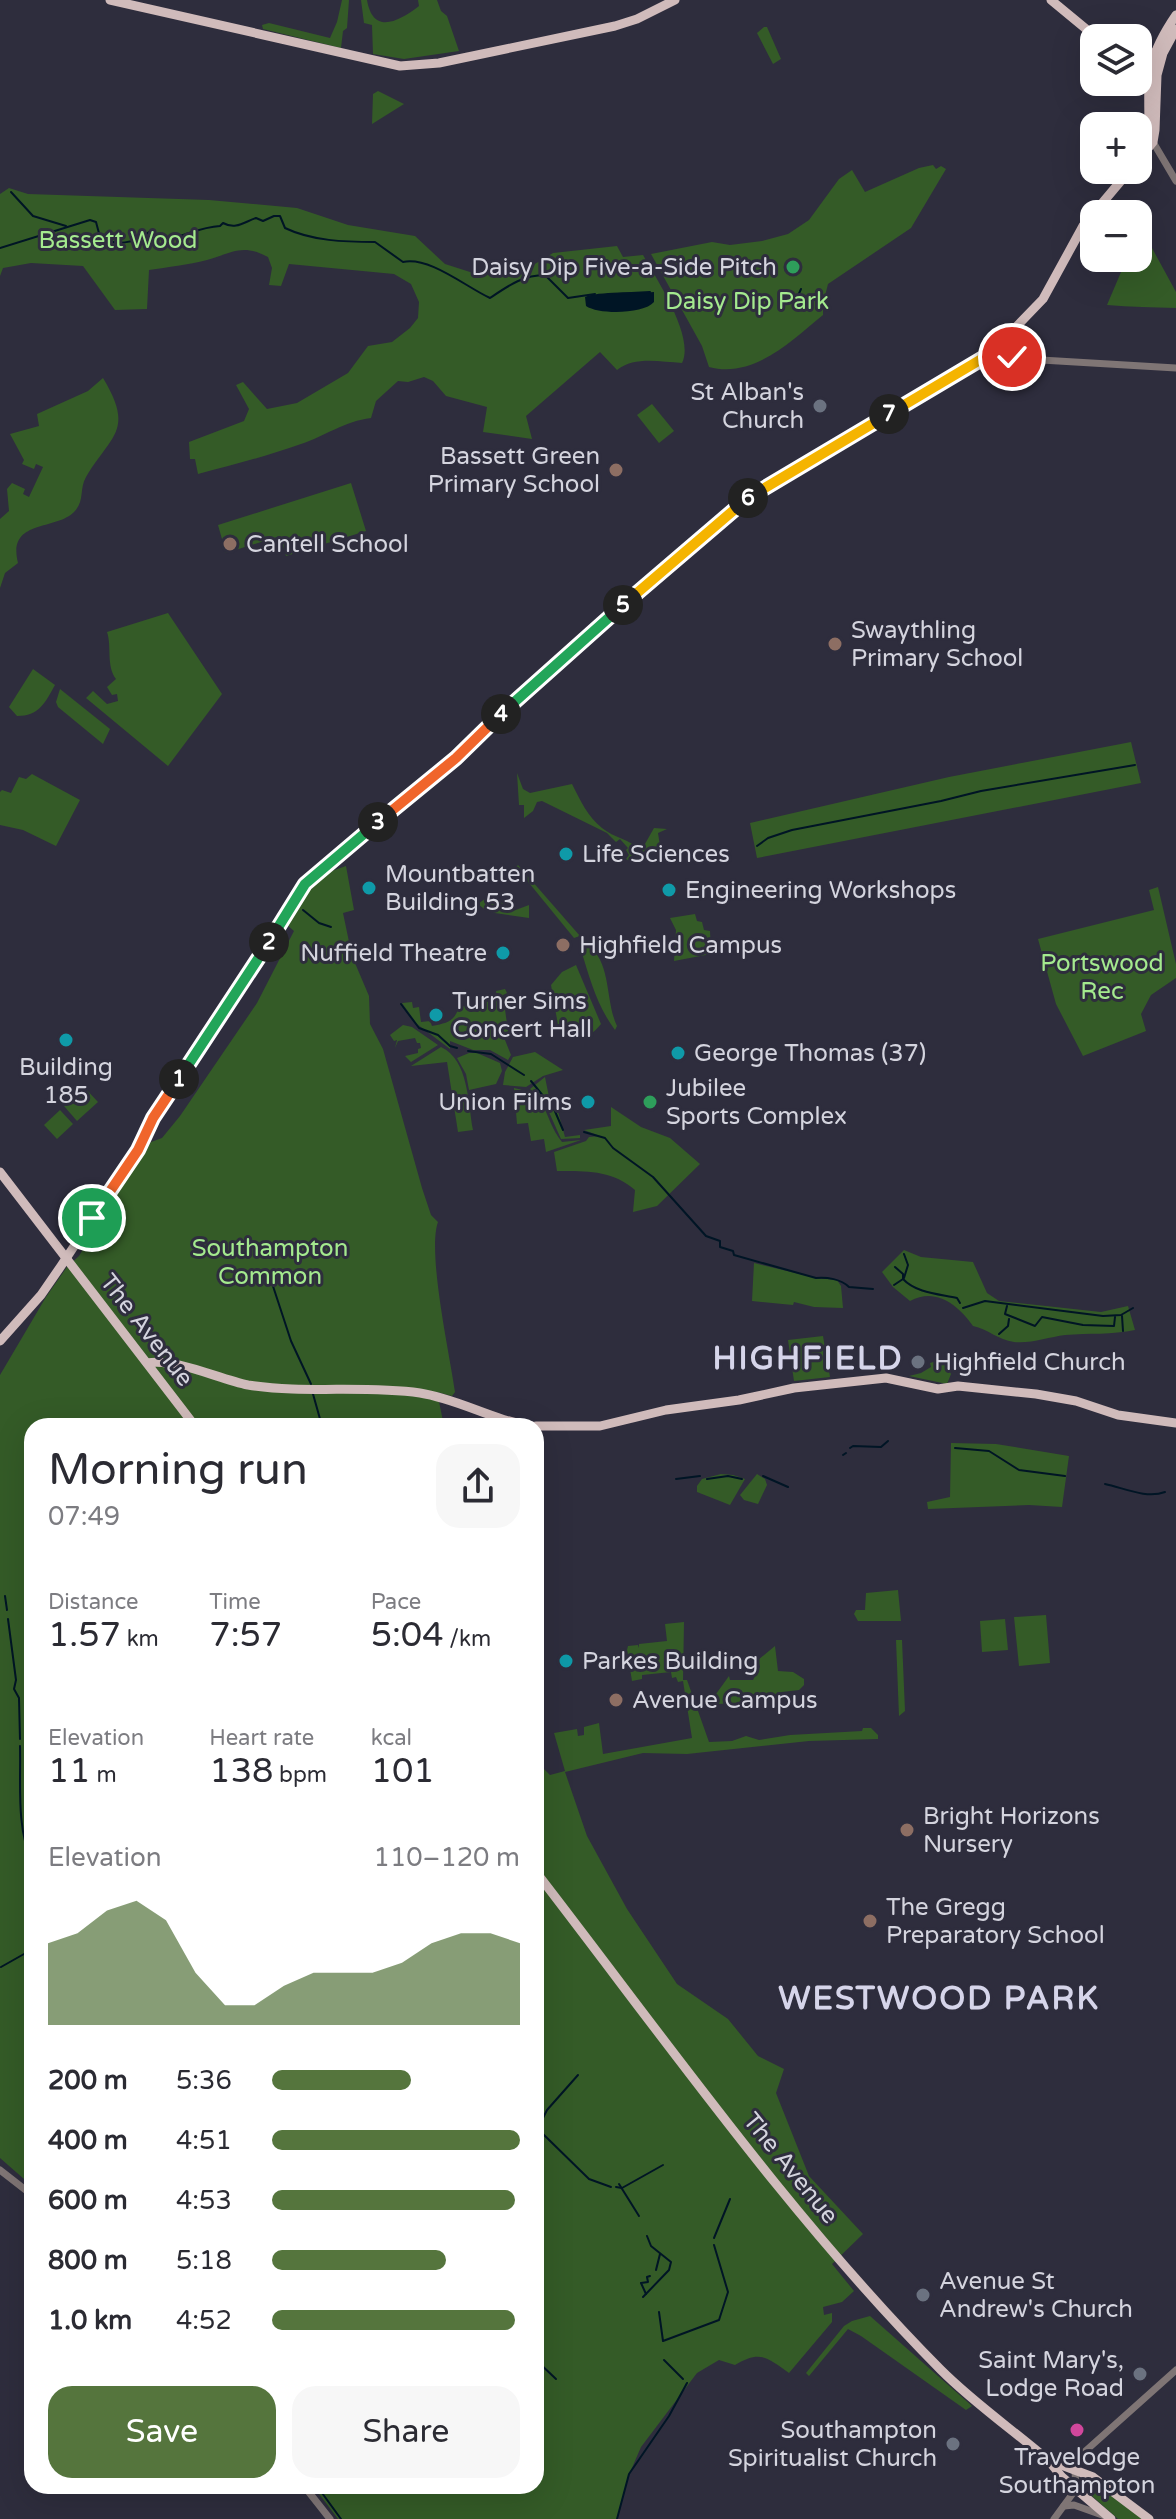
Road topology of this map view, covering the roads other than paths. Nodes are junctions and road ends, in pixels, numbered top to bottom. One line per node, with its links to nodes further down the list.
1 (110, 0): 2 (main road)
2 (675, 0)
3 (1051, 0): 5 (main road)
4 (1176, 15): 7 (main road)
5 (1080, 24)
6 (1176, 29): 9 (main road)
7 (1155, 52): 8 (main road); 9 (main road)
8 (1152, 53)
9 (1153, 74): 10 (main road)
10 (1153, 142): 12 (street)
11 (1152, 157): 12 (street)
12 (1165, 162): 13 (street)
13 (1176, 181)
14 (1118, 184): 15 (main road)
15 (1001, 344): 16 (main road); 17 (street)
16 (990, 354): 17 (street); 20 (main road)
17 (1012, 357): 18 (street)
18 (1176, 368)
19 (0, 1172): 20 (main road, The Avenue)
20 (66, 1258): 21 (main road); 22 (main road, The Avenue)
21 (56, 1274): 22 (main road); 23 (main road)
22 (81, 1278): 24 (main road, The Avenue)
23 (0, 1341)
24 (147, 1363): 25 (main road, The Avenue); 26 (main road)
25 (189, 1418)
26 (501, 1418)
27 (1176, 1423): 28 (main road)
28 (544, 1426)
29 (544, 1882): 33 (main road, The Avenue)
30 (0, 2170): 31 (street)
31 (24, 2189)
32 (1176, 2370): 34 (street)
33 (1048, 2460): 34 (main road, The Avenue); 35 (main road, The Avenue)
34 (1075, 2471): 35 (street); 41 (main road, The Avenue)
35 (1076, 2489): 37 (street); 38 (main road, The Avenue)
36 (310, 2494): 39 (street)
37 (1064, 2506): 38 (street); 40 (street)
38 (1109, 2518)
39 (330, 2519)
40 (1054, 2519)
41 (1149, 2519)

